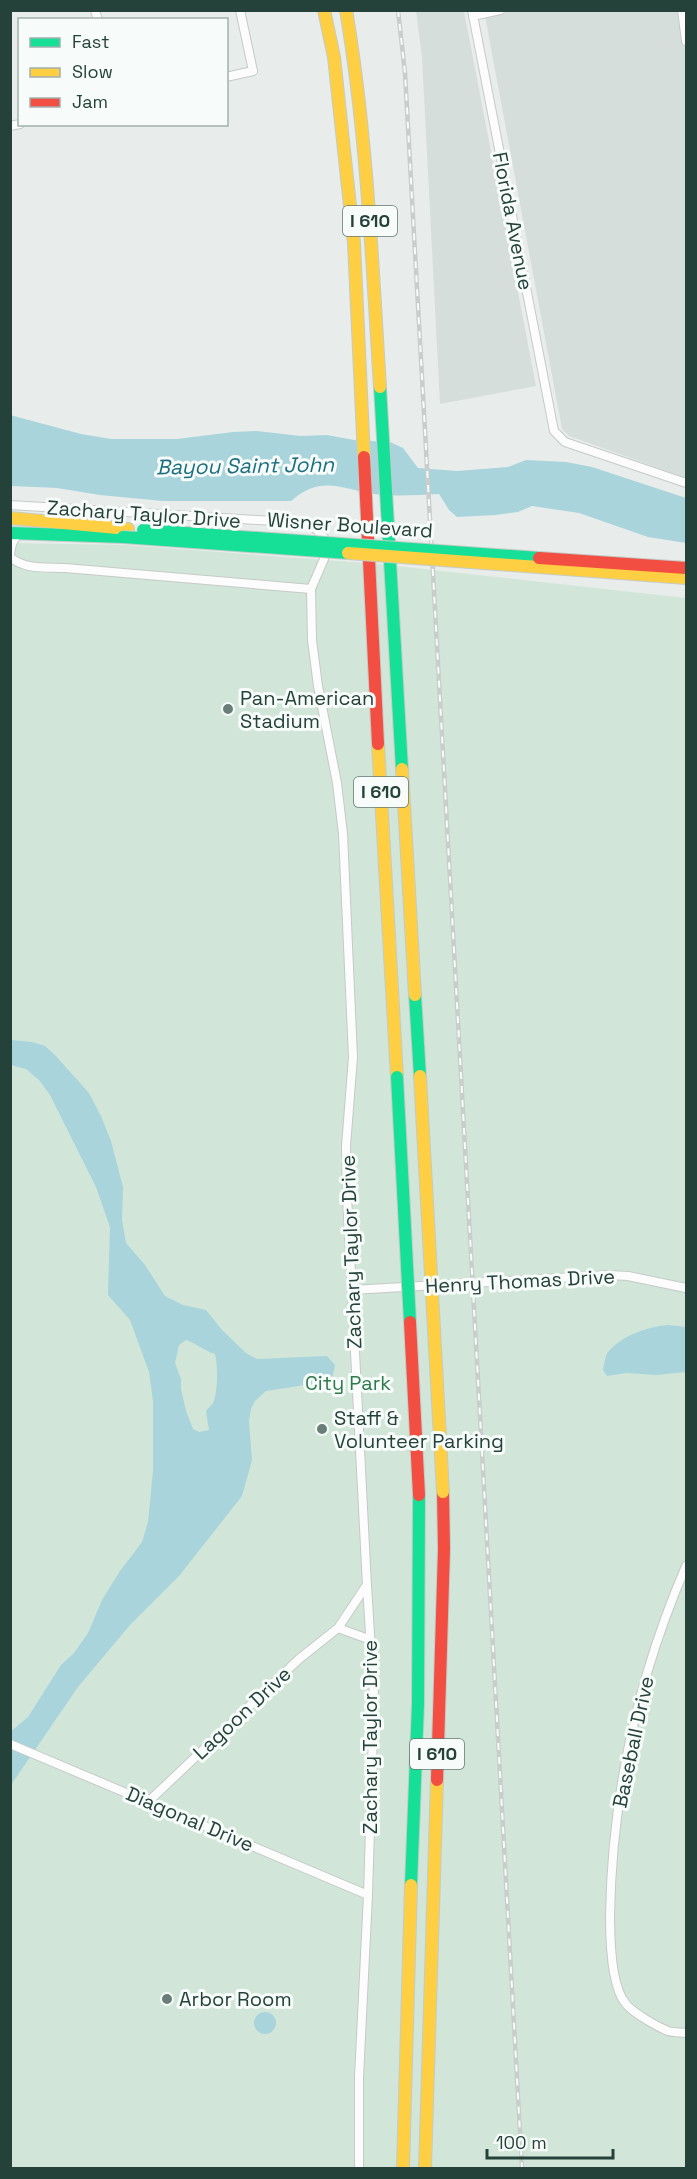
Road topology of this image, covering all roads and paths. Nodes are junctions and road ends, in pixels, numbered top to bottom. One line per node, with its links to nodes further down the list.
1 (240, 10): 8 (street)
2 (324, 10): 29 (main road, I 610, bridge)
3 (346, 10): 30 (main road, I 610, bridge)
4 (500, 10): 6 (street)
5 (682, 10): 7 (street)
6 (472, 13): 9 (street, Florida Avenue)
7 (687, 41)
8 (228, 77)
9 (687, 483)
10 (10, 505): 17 (street, Zachary Taylor Drive)
11 (10, 518): 13 (main road, Wisner Boulevard)
12 (16, 533): 13 (main road, Wisner Boulevard); 14 (street)
13 (125, 533): 15 (main road, Wisner Boulevard, bridge); 16 (main road, Wisner Boulevard, bridge)
14 (10, 556): 17 (street)
15 (687, 568)
16 (687, 578)
17 (311, 589): 19 (street, Zachary Taylor Drive)
18 (687, 1288): 19 (street, Henry Thomas Drive)
19 (352, 1290): 21 (street, Zachary Taylor Drive)
20 (687, 1566): 27 (street, Baseball Drive)
21 (367, 1586): 22 (street, Lagoon Drive); 23 (street, Zachary Taylor Drive)
22 (338, 1628): 23 (street); 25 (street, Lagoon Drive)
23 (371, 1640): 26 (street, Zachary Taylor Drive)
24 (10, 1743): 25 (street, Diagonal Drive)
25 (149, 1801): 26 (street, Diagonal Drive)
26 (368, 1895): 28 (street, Zachary Taylor Drive)
27 (687, 2033)
28 (359, 2169)
29 (403, 2169)
30 (425, 2169)

